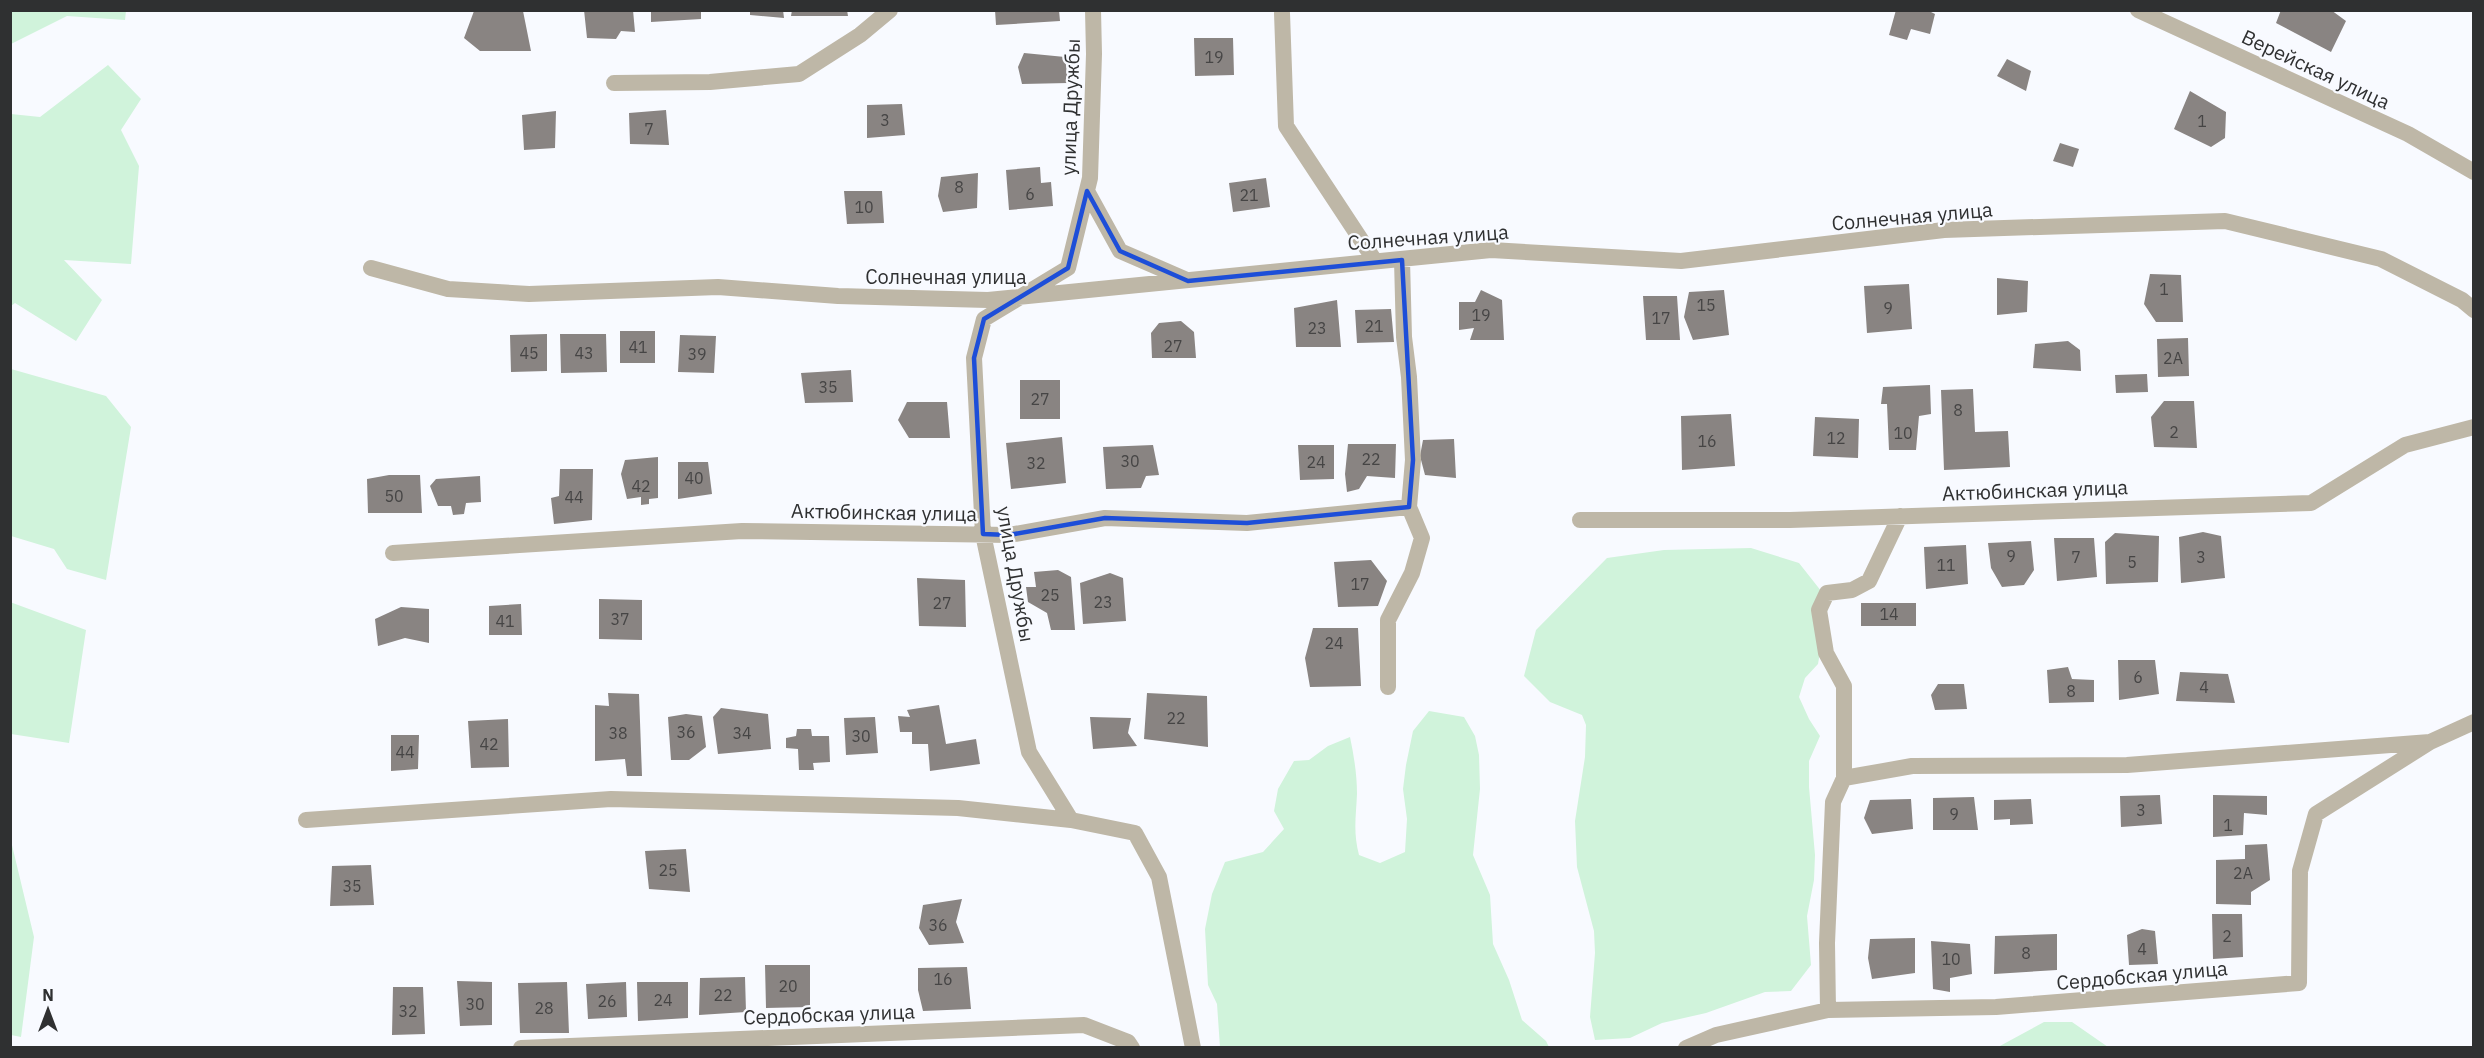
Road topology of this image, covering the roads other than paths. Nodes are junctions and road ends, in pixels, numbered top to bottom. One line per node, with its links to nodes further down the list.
1 (890, 10): 5 (street)
2 (1093, 10): 7 (street, улица Дружбы)
3 (2138, 10): 6 (street, Верейская улица)
4 (1282, 13): 9 (street)
5 (614, 83)
6 (2474, 172)
7 (1087, 191): 11 (street); 12 (street, улица Дружбы)
8 (1402, 260): 9 (street, Солнечная улица); 13 (street, Солнечная улица); 15 (street)
9 (1375, 261): 11 (street, Солнечная улица)
10 (371, 268): 12 (street, Солнечная улица)
11 (1188, 281): 12 (street, Солнечная улица)
12 (1021, 298): 18 (street, улица Дружбы)
13 (2474, 310)
14 (2474, 427): 16 (street, Актюбинская улица)
15 (1409, 507): 18 (street, Актюбинская улица); 20 (street)
16 (1900, 516): 17 (street, Актюбинская улица); 23 (street)
17 (1580, 520)
18 (983, 534): 19 (street, Актюбинская улица); 25 (street, улица Дружбы)
19 (393, 553)
20 (1388, 687)
21 (2474, 722): 22 (street)
22 (2430, 742): 23 (street); 26 (street, Сердобская улица)
23 (1844, 778): 26 (street)
24 (306, 820): 25 (street)
25 (1071, 820): 29 (street)
26 (1828, 1010): 30 (street, Сердобская улица)
27 (521, 1047): 28 (street, Сердобская улица)
28 (1132, 1047)
29 (1193, 1047)
30 (1686, 1047)

